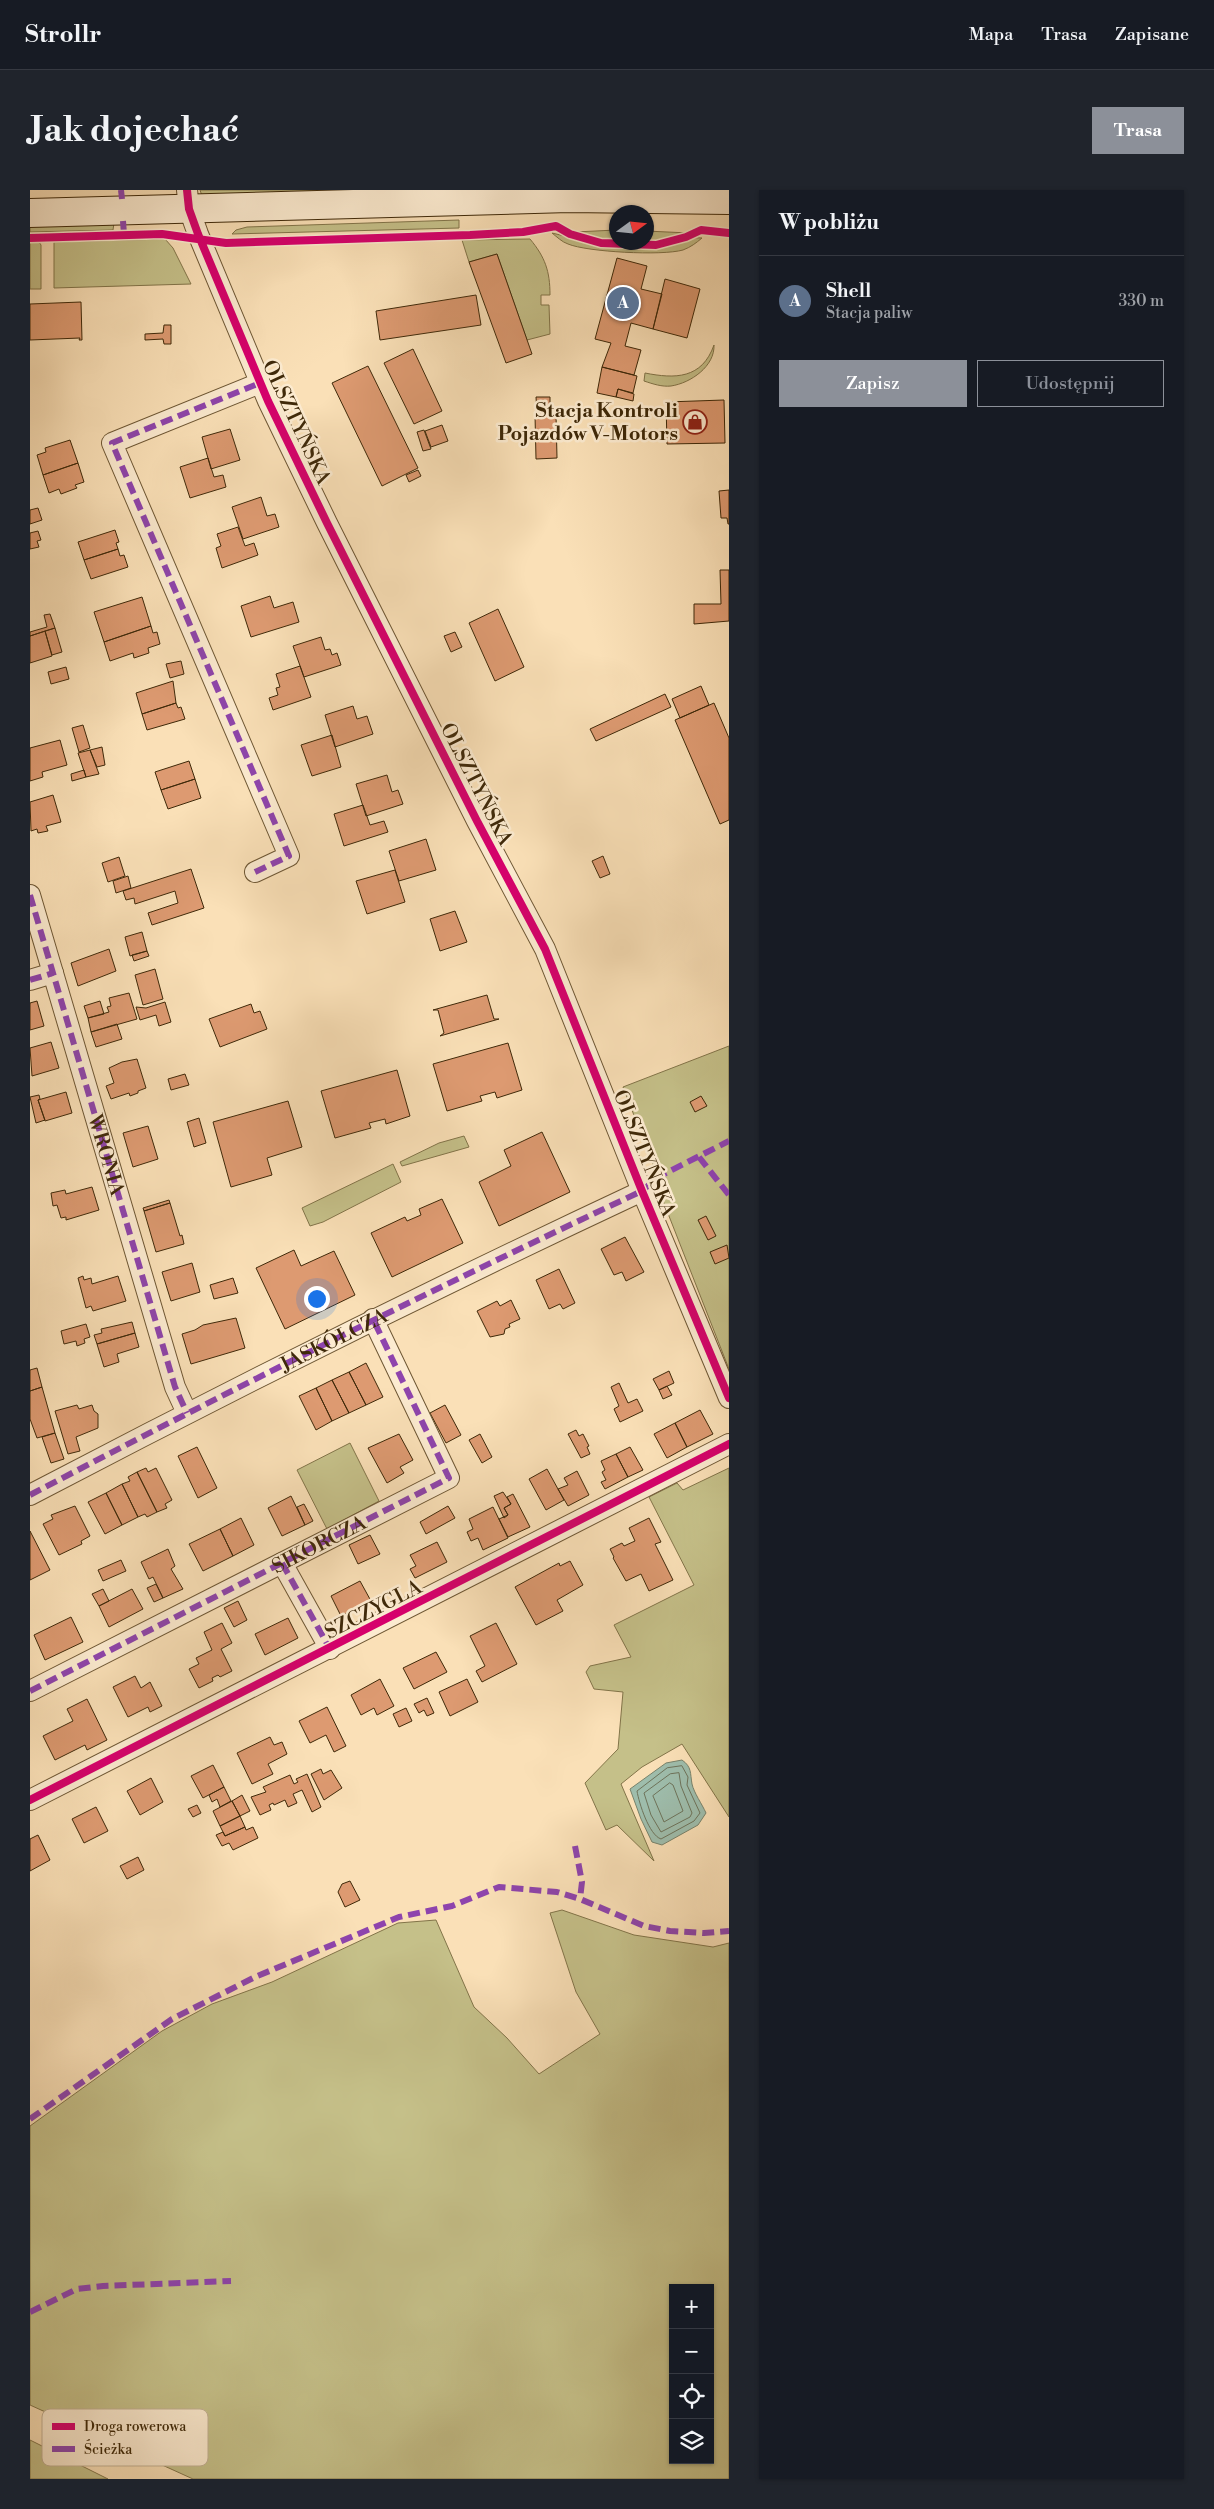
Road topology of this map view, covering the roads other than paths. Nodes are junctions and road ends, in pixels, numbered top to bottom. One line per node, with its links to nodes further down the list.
1 (188, 199): 2 (main road); 3 (main road); 4 (street, OLSZTYŃSKA)
2 (729, 200)
3 (30, 213)
4 (260, 383): 5 (street); 9 (street, OLSZTYŃSKA)
5 (255, 872)
6 (30, 895): 7 (street, WRONIA)
7 (53, 973): 8 (street); 12 (street, WRONIA)
8 (30, 980)
9 (642, 1191): 10 (street, JASKÓŁCZA); 11 (street, OLSZTYŃSKA)
10 (373, 1319): 12 (street, JASKÓŁCZA); 15 (street, SIKORCZA)
11 (729, 1398)
12 (187, 1413): 14 (street, JASKÓŁCZA)
13 (729, 1444): 16 (street, SZCZYGLA)
14 (30, 1496)
15 (282, 1563): 16 (street); 17 (street, SIKORCZA)
16 (330, 1648): 18 (street, SZCZYGLA)
17 (30, 1691)
18 (30, 1800)

